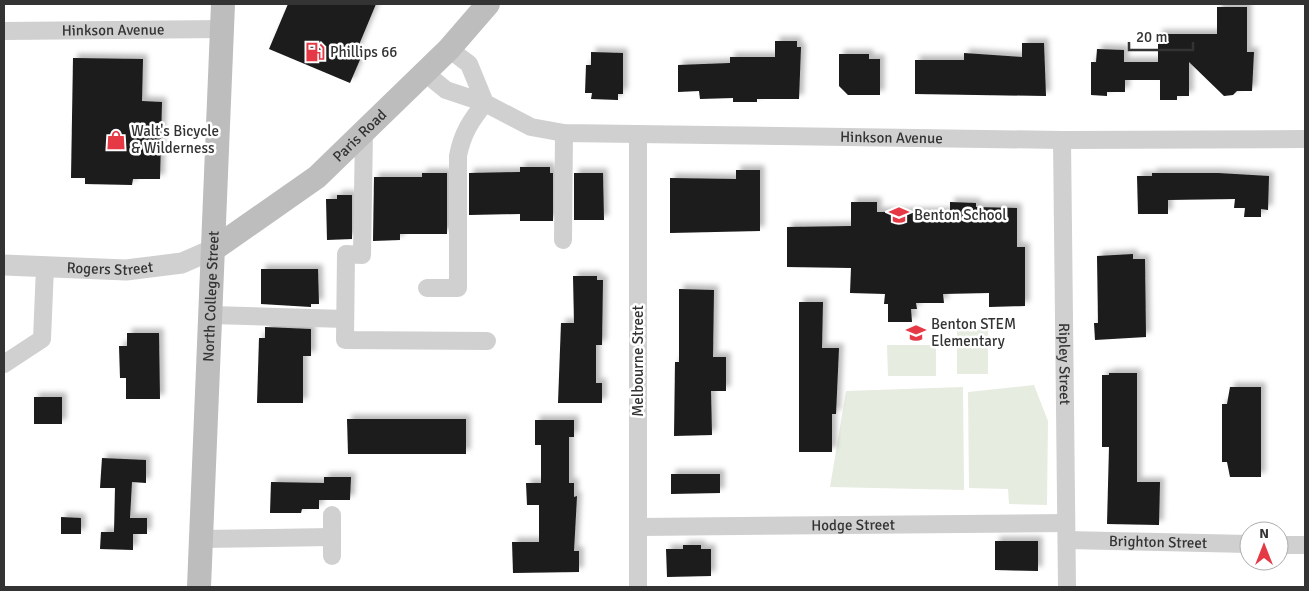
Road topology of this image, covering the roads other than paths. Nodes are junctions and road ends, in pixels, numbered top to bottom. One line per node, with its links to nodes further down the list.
1 (224, 4): 3 (main road, North College Street)
2 (488, 4): 5 (main road, Paris Road)
3 (222, 30): 4 (street, Hinkson Avenue); 14 (main road, North College Street)
4 (4, 31)
5 (449, 49): 6 (main road, Paris Road); 7 (street)
6 (425, 73): 7 (street, Hinkson Avenue); 8 (main road, Paris Road)
7 (485, 103): 9 (street, Hinkson Avenue); 17 (street)
8 (364, 132): 14 (main road, Paris Road); 19 (street)
9 (564, 133): 10 (street, Hinkson Avenue); 13 (street)
10 (638, 135): 11 (street, Hinkson Avenue); 23 (street, Melbourne Street)
11 (1062, 140): 12 (street, Hinkson Avenue); 24 (street, Ripley Street)
12 (1305, 140)
13 (563, 240)
14 (214, 249): 16 (street, Rogers Street); 18 (main road, North College Street)
15 (4, 265): 16 (street, Rogers Street)
16 (45, 267): 21 (street)
17 (427, 288)
18 (211, 315): 19 (street); 26 (main road, North College Street)
19 (345, 319): 20 (street)
20 (486, 341)
21 (4, 364)
22 (332, 515): 25 (street)
23 (639, 527): 24 (street, Hodge Street); 32 (street, Melbourne Street)
24 (1067, 531): 27 (street, Brighton Street); 33 (street, Ripley Street)
25 (332, 537): 26 (street); 30 (street)
26 (201, 539): 31 (main road, North College Street)
27 (1239, 543)
28 (1289, 545): 29 (street)
29 (1305, 546)
30 (332, 556)
31 (199, 587)
32 (638, 587)
33 (1067, 587)

